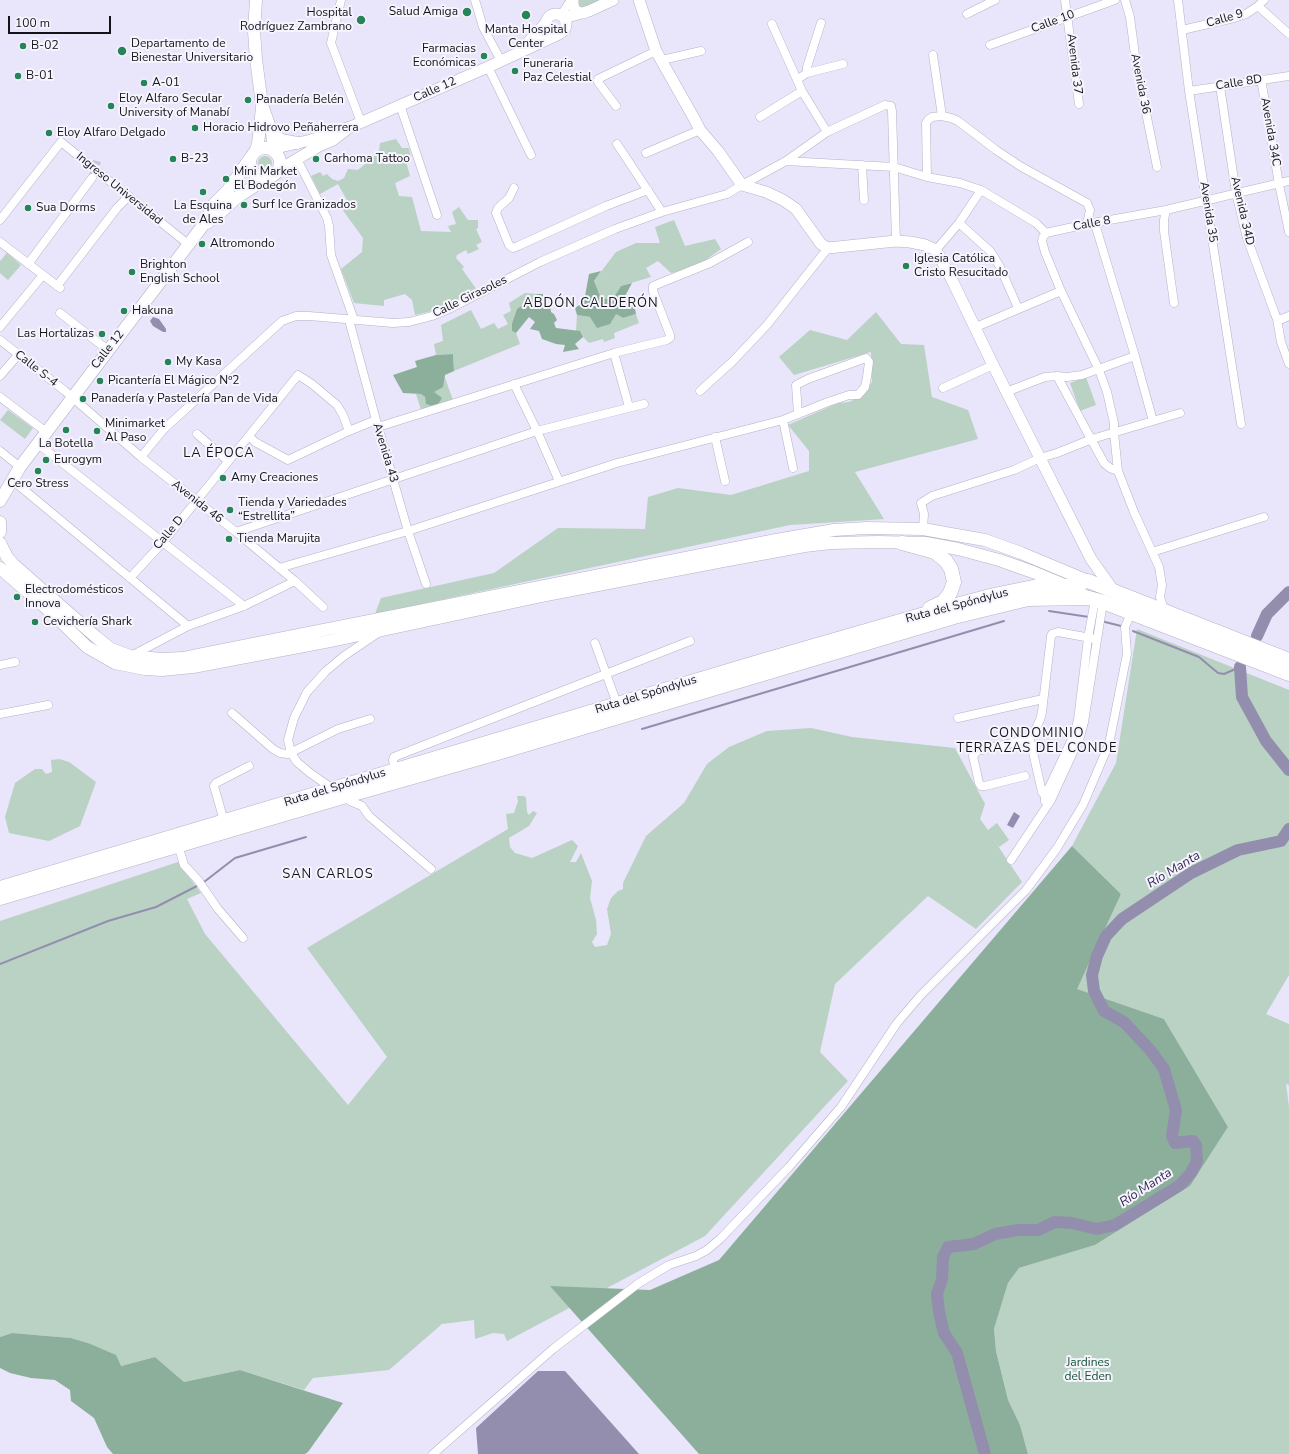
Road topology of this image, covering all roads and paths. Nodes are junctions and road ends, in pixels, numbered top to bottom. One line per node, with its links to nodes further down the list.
1 (256, 0): 39 (main road)
2 (341, 0): 44 (street)
3 (475, 0): 28 (street)
4 (572, 0): 13 (street); 15 (street)
5 (639, 0): 27 (street)
6 (995, 0): 14 (street)
7 (1065, 0): 16 (street, Avenida 37)
8 (1116, 0): 16 (street, Calle 10)
9 (1126, 0): 57 (street, Avenida 36)
10 (1178, 0): 20 (street, Avenida 35)
11 (609, 2): 13 (street, Calle 12); 21 (street, Calle 12)
12 (1261, 3): 20 (street, Calle 9); 22 (street)
13 (584, 13): 15 (street, Calle 12)
14 (967, 14)
15 (562, 17): 18 (street); 21 (street)
16 (1068, 17): 23 (street, Calle 10); 38 (street, Avenida 37)
17 (821, 23): 31 (street)
18 (545, 24): 21 (street); 25 (street, Calle 12)
19 (772, 24): 33 (street)
20 (1182, 30): 37 (street, Avenida 35)
21 (561, 33): 25 (street, Calle 12)
22 (1289, 34)
23 (990, 45)
24 (701, 51): 27 (street)
25 (518, 52): 28 (street, Calle 12)
26 (933, 55): 42 (street)
27 (659, 56): 41 (street); 45 (street)
28 (501, 61): 30 (street, Calle 12)
29 (843, 64): 31 (street)
30 (488, 68): 40 (street, Calle 12); 53 (street)
31 (807, 73): 33 (street)
32 (1289, 76): 34 (street, Calle 8D)
33 (798, 79): 36 (street)
34 (1261, 79): 35 (street, Calle 8D); 64 (street, Avenida 34C)
35 (1220, 86): 37 (street, Calle 8D); 69 (street, Avenida 34D)
36 (802, 91): 43 (street); 46 (street)
37 (1189, 91): 72 (street, Avenida 35)
38 (1079, 104)
39 (262, 105): 47 (main road); 52 (main road)
40 (400, 105): 44 (street, Calle 12); 75 (street)
41 (616, 106)
42 (942, 116): 60 (street); 79 (street)
43 (760, 117)
44 (356, 124): 48 (street, Calle 12); 54 (street, Calle 12)
45 (700, 130): 51 (street); 65 (street)
46 (827, 132): 55 (street, Calle Girasoles); 58 (street, Calle Girasoles)
47 (272, 133): 48 (main road); 50 (main road)
48 (297, 143): 50 (street, Calle 12)
49 (617, 144): 67 (street)
50 (271, 149): 52 (main road); 59 (main road)
51 (646, 153)
52 (254, 154): 62 (main road); 78 (main road, Calle 12)
53 (531, 155)
54 (297, 159): 59 (street, Calle 12); 98 (street, Avenida 43)
55 (786, 161): 56 (street); 65 (street, Calle Girasoles)
56 (862, 165): 58 (street); 71 (street)
57 (1157, 167)
58 (894, 168): 60 (street); 83 (street)
59 (278, 172): 62 (main road)
60 (927, 177): 68 (street)
61 (92, 178): 90 (street)
62 (267, 178): 78 (main road, Calle 12)
63 (1289, 181): 64 (street, Calle 8)
64 (1279, 184): 69 (street, Calle 8); 81 (street, Avenida 34C)
65 (742, 185): 74 (street, Calle Girasoles); 87 (street)
66 (514, 188): 67 (street)
67 (648, 190): 74 (street)
68 (981, 190): 77 (street); 82 (street)
69 (1236, 193): 72 (street, Calle 8); 97 (street, Avenida 34D)
70 (129, 196): 76 (street, Ingreso Universidad); 85 (street, Ingreso Universidad); 91 (street)
71 (864, 200)
72 (1206, 201): 73 (street, Calle 8); 124 (street, Avenida 35)
73 (1166, 210): 80 (street, Calle 8); 93 (street)
74 (662, 212): 98 (street, Calle Girasoles)
75 (438, 214)
76 (0, 220)
77 (959, 223): 88 (street); 94 (street)
78 (204, 224): 85 (main road, Calle 12)
79 (1087, 224): 80 (street, Calle 8); 82 (street, Calle 8)
80 (1096, 224): 105 (street)
81 (1289, 232)
82 (1046, 233): 92 (street)
83 (896, 241): 87 (street); 88 (street)
84 (748, 242): 103 (street)
85 (188, 244): 102 (main road, Calle 12)
86 (3, 245): 89 (street); 90 (street)
87 (828, 248): 113 (street)
88 (936, 250): 100 (street)
89 (0, 254)
90 (28, 264): 91 (street)
91 (44, 275): 99 (street)
92 (1061, 291): 94 (street); 108 (street)
93 (1174, 303)
94 (1018, 308): 100 (street)
95 (60, 313): 102 (street)
96 (1289, 316): 97 (street)
97 (1278, 319): 106 (street, Avenida 34D)
98 (352, 320): 123 (street, Avenida 43); 135 (street, Calle Girasoles)
99 (0, 327)
100 (976, 327): 107 (street)
101 (0, 340): 104 (street, Calle S-4)
102 (108, 350): 116 (main road, Calle 12)
103 (614, 353): 111 (street); 118 (street)
104 (18, 355): 109 (street); 116 (street, Calle S-4)
105 (1135, 356): 108 (street); 122 (street)
106 (1289, 364)
107 (992, 365): 112 (street); 114 (street)
108 (1099, 370): 110 (street); 128 (street)
109 (0, 376)
110 (1057, 376): 114 (street); 132 (street)
111 (514, 384): 123 (street); 126 (street)
112 (944, 388)
113 (700, 391)
114 (1006, 392): 136 (street)
115 (0, 397): 127 (street)
116 (72, 398): 127 (main road, Calle 12); 135 (street, Avenida 46)
117 (644, 404): 118 (street)
118 (629, 407): 126 (street)
119 (1180, 413): 122 (street)
120 (798, 414): 120 (street); 121 (street)
121 (784, 420): 131 (street); 139 (street)
122 (1153, 421): 128 (street)
123 (377, 424): 125 (street); 142 (street, Avenida 43)
124 (1241, 424)
125 (349, 430): 130 (street); 130 (street, Calle D)
126 (537, 431): 142 (street); 143 (street)
127 (45, 432): 133 (main road, Calle 12)
128 (1114, 433): 132 (street); 140 (street)
129 (196, 434): 137 (street)
130 (249, 436): 137 (street, Calle D)
131 (715, 437): 143 (street); 144 (street)
132 (1092, 439): 136 (street); 140 (street)
133 (37, 443): 138 (main road, Calle 12); 154 (street)
134 (0, 451): 138 (street)
135 (141, 457): 147 (street, Avenida 46)
136 (1040, 458): 150 (street); 158 (street)
137 (228, 461): 147 (street, Calle D)
138 (20, 466): 141 (main road, Calle 12)
139 (793, 468)
140 (1118, 471): 157 (street)
141 (13, 477): 145 (main road, Calle 12); 146 (main road, Calle 12); 161 (street)
142 (394, 480): 151 (street, Avenida 43); 153 (street)
143 (559, 481): 151 (street)
144 (725, 481)
145 (0, 484)
146 (0, 501)
147 (196, 501): 153 (street, Avenida 46); 154 (street, Calle D)
148 (1264, 517): 157 (street)
149 (0, 522): 152 (main road)
150 (923, 529): 163 (main road); 178 (main road)
151 (408, 531): 160 (street); 164 (street, Avenida 43)
152 (0, 532)
153 (236, 532): 160 (street, Avenida 46)
154 (164, 541): 161 (street, Calle D); 167 (street)
155 (0, 543): 178 (main road)
156 (902, 543): 165 (main road); 172 (highway); 174 (main road)
157 (1152, 552): 170 (street)
158 (1090, 559): 163 (street); 166 (street)
159 (0, 568): 174 (main road)
160 (279, 568): 162 (street, Avenida 46)
161 (130, 578): 173 (street)
162 (295, 581): 167 (street); 168 (street, Avenida 46)
163 (1088, 581): 165 (highway, Ruta del Spóndylus); 166 (highway); 169 (street)
164 (426, 584)
165 (1067, 586): 169 (main road); 172 (highway, Ruta del Spóndylus)
166 (1113, 590): 170 (highway)
167 (244, 606): 173 (street)
168 (323, 607)
169 (1096, 610): 171 (highway, Ruta del Spóndylus); 175 (street); 197 (highway, Ruta del Spóndylus)
170 (1164, 610): 179 (highway)
171 (1131, 613): 183 (highway, Ruta del Spóndylus); 206 (street)
172 (905, 621): 185 (highway, Ruta del Spóndylus)
173 (188, 626): 178 (street)
174 (384, 629): 192 (street)
175 (1092, 639): 184 (street); 198 (street)
176 (690, 641): 182 (street)
177 (595, 643): 182 (street)
178 (130, 656)
179 (1289, 660)
180 (15, 662): 181 (street)
181 (0, 664)
182 (606, 674): 185 (street); 194 (street)
183 (1289, 674)
184 (1043, 699): 189 (street); 191 (street)
185 (616, 704): 194 (highway, Ruta del Spóndylus)
186 (48, 705): 188 (street)
187 (232, 713): 192 (street)
188 (0, 714)
189 (958, 718)
190 (370, 719): 192 (street)
191 (1030, 739): 195 (street); 198 (street)
192 (291, 753): 196 (street)
193 (249, 766): 199 (street)
194 (395, 770): 196 (highway, Ruta del Spóndylus)
195 (1025, 776)
196 (333, 789): 199 (highway, Ruta del Spóndylus)
197 (346, 796): 200 (highway, Ruta del Spóndylus); 202 (street)
198 (1048, 798): 201 (street)
199 (224, 821): 203 (highway, Ruta del Spóndylus)
200 (178, 845): 204 (highway, Ruta del Spóndylus); 205 (street)
201 (1011, 860)
202 (431, 869)
203 (0, 888)
204 (0, 898)
205 (242, 938)
206 (433, 1454)

